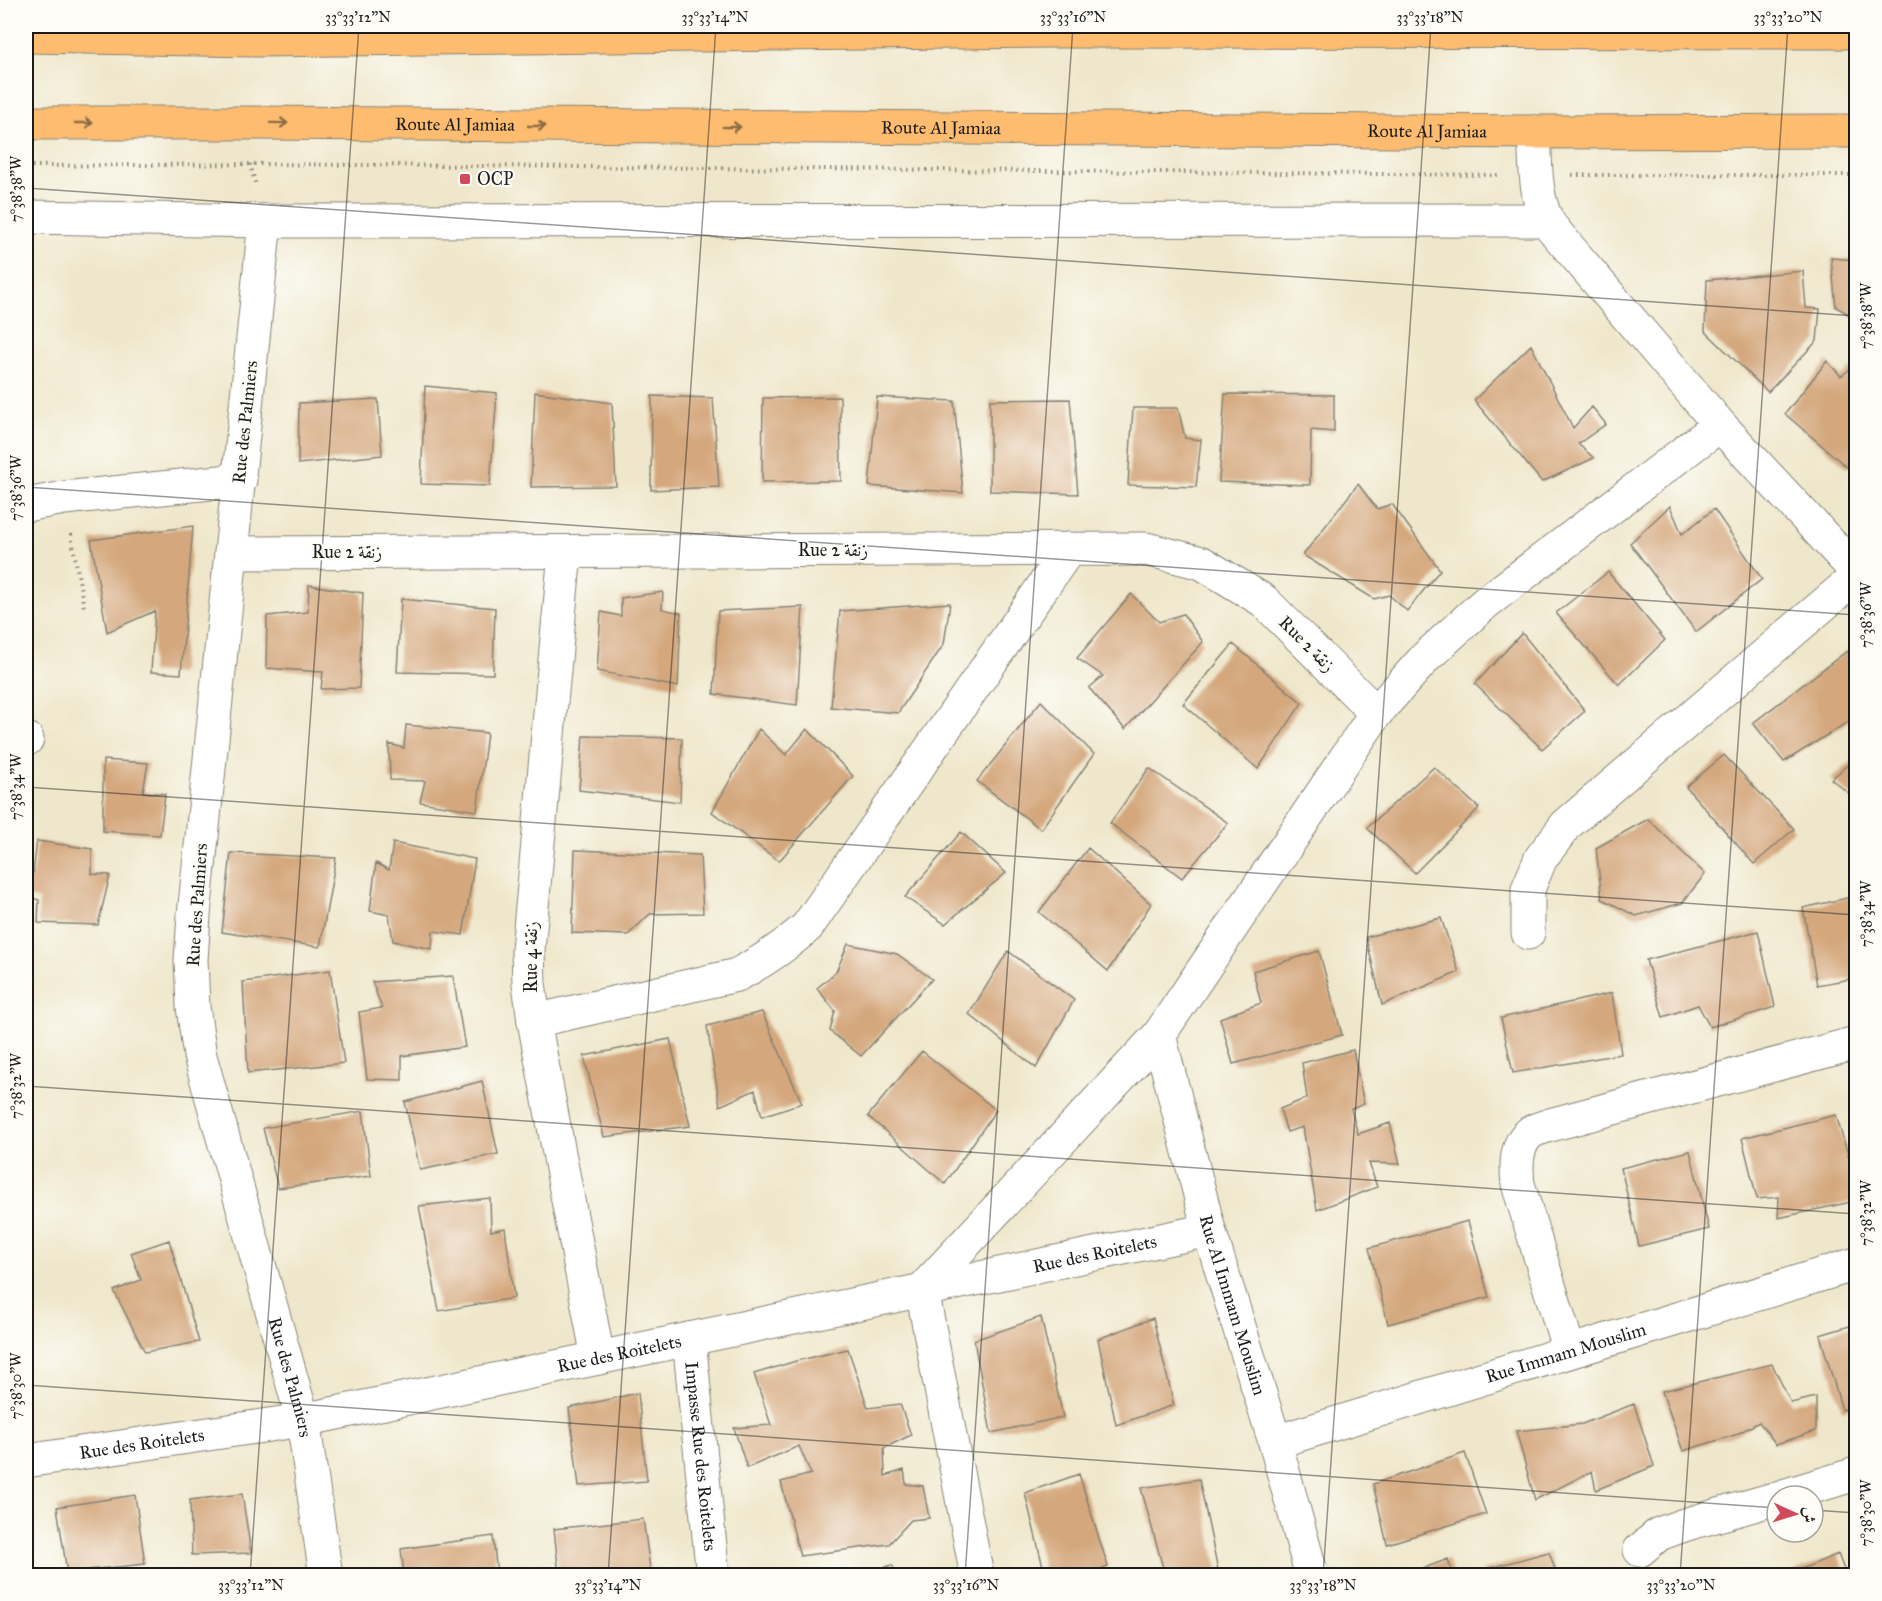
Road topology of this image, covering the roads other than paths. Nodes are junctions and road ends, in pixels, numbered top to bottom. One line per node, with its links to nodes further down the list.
1 (1051, 28): 2 (main road); 3 (main road)
2 (1857, 32)
3 (26, 36)
4 (26, 123): 6 (main road, Route Al Jamiaa, one-way to 6)
5 (1857, 131): 6 (main road, Route Al Jamiaa)
6 (1534, 132): 8 (street)
7 (26, 217): 9 (street)
8 (1547, 220): 9 (street); 10 (street)
9 (265, 221): 11 (street, Rue des Palmiers)
10 (1720, 424): 16 (street); 18 (street)
11 (240, 480): 12 (street); 15 (street, Rue des Palmiers)
12 (26, 505)
13 (1069, 549): 14 (street, Rue 2 زنقة); 18 (street, Rue 2 زنقة); 20 (street)
14 (565, 552): 15 (street, Rue 2 زنقة); 20 (street, Rue 4 زنقة)
15 (231, 553): 29 (street, Rue des Palmiers)
16 (1857, 571)
17 (1857, 577): 19 (street)
18 (1376, 713): 21 (street)
19 (1528, 933)
20 (534, 1021): 28 (street, Rue 4 زنقة)
21 (1159, 1035): 23 (street, Rue Al Immam Mouslim); 25 (street)
22 (1857, 1043): 27 (street)
23 (1209, 1230): 25 (street, Rue des Roitelets); 30 (street, Rue Al Immam Mouslim)
24 (1857, 1264): 27 (street, Rue Immam Mouslim)
25 (922, 1290): 26 (street, Rue des Roitelets); 38 (street)
26 (689, 1339): 28 (street, Rue des Roitelets); 37 (street, Impasse Rue des Roitelets)
27 (1569, 1351): 30 (street, Rue Immam Mouslim)
28 (598, 1358): 29 (street, Rue des Roitelets)
29 (303, 1420): 31 (street, Rue des Roitelets); 36 (street, Rue des Palmiers)
30 (1275, 1442): 39 (street, Rue Al Immam Mouslim)
31 (26, 1461)
32 (1857, 1474): 33 (street)
33 (1823, 1484)
34 (1765, 1501): 35 (street)
35 (1640, 1550)
36 (326, 1575)
37 (713, 1575)
38 (977, 1575)
39 (1312, 1575)

